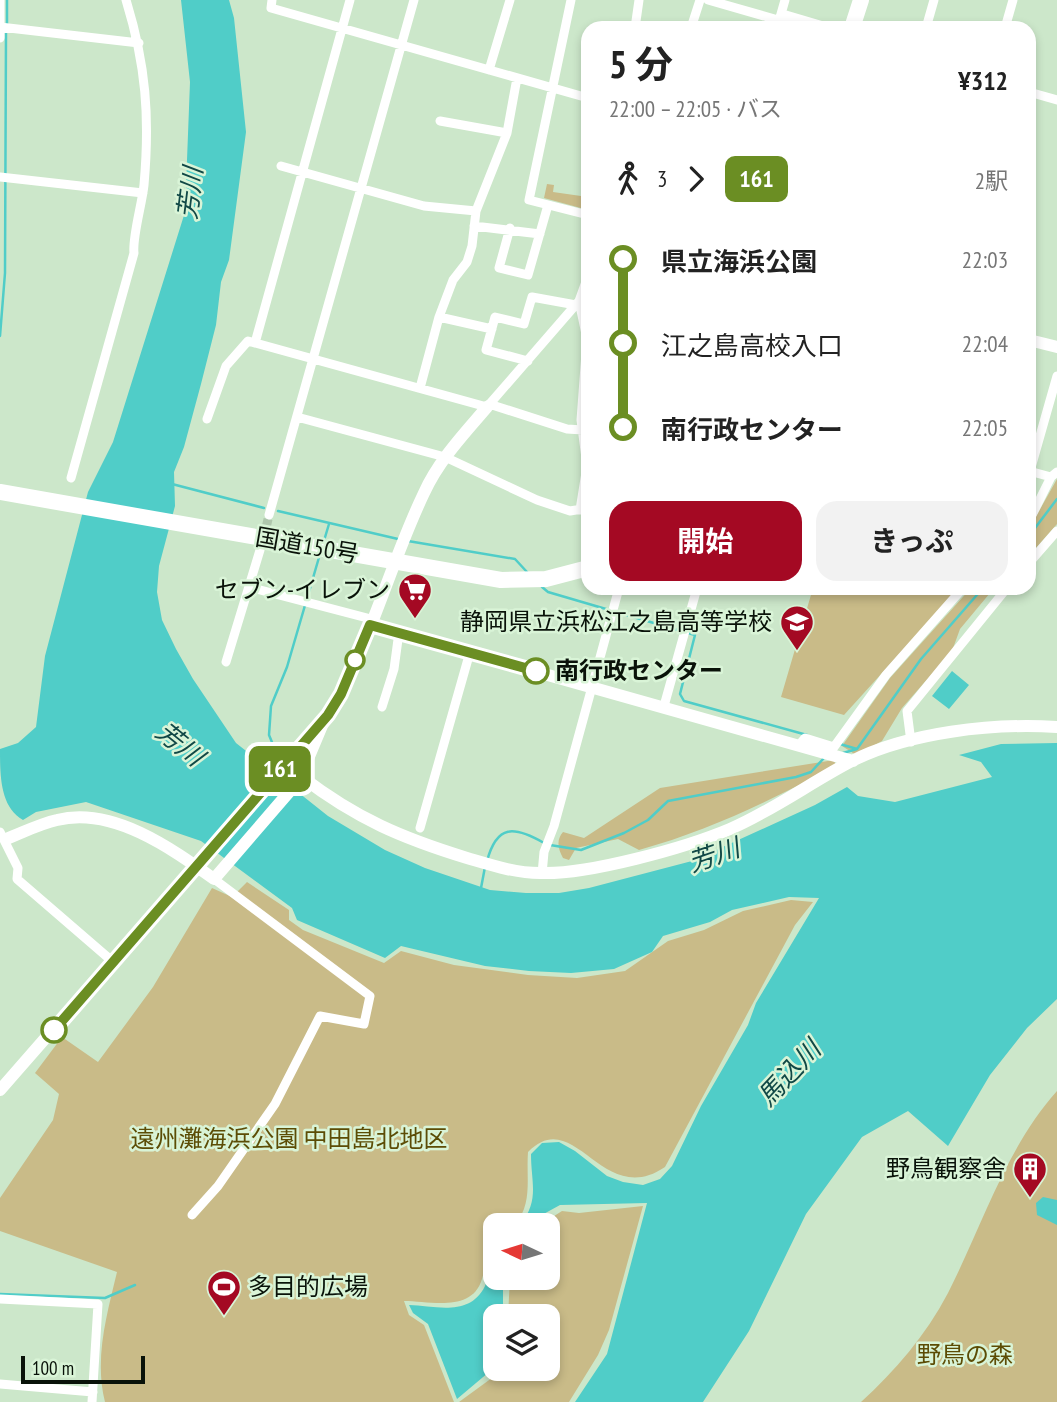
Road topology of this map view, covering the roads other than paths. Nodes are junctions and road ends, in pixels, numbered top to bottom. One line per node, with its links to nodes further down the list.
1 (0, 0): 24 (street)
2 (126, 0): 27 (street)
3 (272, 0): 25 (street)
4 (350, 0): 25 (street)
5 (414, 0): 28 (street)
6 (510, 0): 29 (street)
7 (571, 0): 31 (street)
8 (639, 0): 15 (street)
9 (700, 0): 16 (street)
10 (708, 0): 17 (street)
11 (785, 0): 18 (street)
12 (861, 0): 21 (highway)
13 (934, 0): 22 (street)
14 (1013, 0): 23 (street)
15 (636, 21)
16 (693, 21)
17 (768, 21)
18 (781, 21)
19 (782, 21): 20 (street)
20 (806, 21)
21 (854, 21)
22 (928, 21)
23 (1007, 21)
24 (0, 27): 26 (street); 27 (street)
25 (342, 28): 28 (street); 38 (street)
26 (0, 38)
27 (139, 43): 41 (street)
28 (401, 46): 29 (street); 40 (street)
29 (489, 70): 30 (street)
30 (517, 78): 31 (street); 36 (street)
31 (551, 88): 33 (street); 42 (street)
32 (1036, 94): 34 (street)
33 (581, 96)
34 (1057, 100)
35 (440, 121): 36 (street)
36 (507, 133): 43 (street)
37 (281, 166): 38 (street)
38 (302, 172): 40 (street); 54 (street)
39 (0, 177): 41 (street)
40 (360, 189): 43 (street); 56 (street)
41 (143, 194): 68 (street)
42 (548, 205): 44 (street); 47 (street)
43 (476, 211): 45 (street)
44 (581, 213)
45 (474, 226): 46 (street); 51 (street)
46 (510, 228): 47 (street); 47 (street)
47 (540, 234)
48 (581, 295): 49 (street)
49 (578, 303): 50 (street); 52 (street); 57 (street)
50 (581, 315)
51 (439, 317): 52 (street); 59 (street)
52 (492, 329): 57 (street)
53 (1036, 342): 55 (street)
54 (255, 343): 56 (street); 62 (street)
55 (1057, 347)
56 (313, 358): 59 (street); 61 (street)
57 (528, 362): 60 (street)
58 (1057, 376): 64 (street)
59 (420, 388): 60 (street)
60 (488, 405): 63 (street); 65 (street)
61 (297, 417): 65 (street); 74 (street)
62 (207, 419)
63 (581, 430)
64 (1036, 450)
65 (445, 457): 73 (street); 78 (street)
66 (1036, 472): 67 (street)
67 (1054, 475): 72 (street)
68 (71, 478)
69 (0, 486): 71 (highway, 国道150号)
70 (0, 492): 71 (highway, 国道150号)
71 (67, 503): 78 (highway, 国道150号)
72 (1036, 508)
73 (581, 511)
74 (270, 515)
75 (1057, 531): 77 (street)
76 (260, 551): 80 (street)
77 (1036, 555)
78 (394, 561): 79 (highway, 国道150号); 85 (street)
79 (581, 569)
80 (249, 587): 85 (street); 88 (street)
81 (616, 595): 89 (street)
82 (695, 595): 90 (street)
83 (957, 595): 95 (street)
84 (1001, 595): 94 (street)
85 (371, 622): 86 (street); 92 (street)
86 (399, 632): 87 (street); 91 (street)
87 (470, 652): 89 (street); 98 (street)
88 (226, 662)
89 (592, 687): 90 (street); 101 (street)
90 (664, 706): 95 (street)
91 (382, 707)
92 (328, 715): 97 (street); 100 (street)
93 (1057, 727): 94 (street)
94 (911, 742): 96 (street)
95 (799, 745): 96 (street)
96 (853, 761): 101 (street)
97 (302, 777): 101 (street); 102 (street)
98 (420, 828)
99 (3, 836): 100 (street); 103 (street)
100 (198, 865): 102 (street); 103 (street)
101 (542, 874)
102 (214, 879): 105 (street)
103 (112, 961): 104 (street)
104 (0, 1090)
105 (192, 1215)
106 (0, 1299): 108 (street)
107 (0, 1384): 108 (street)
108 (92, 1397)

